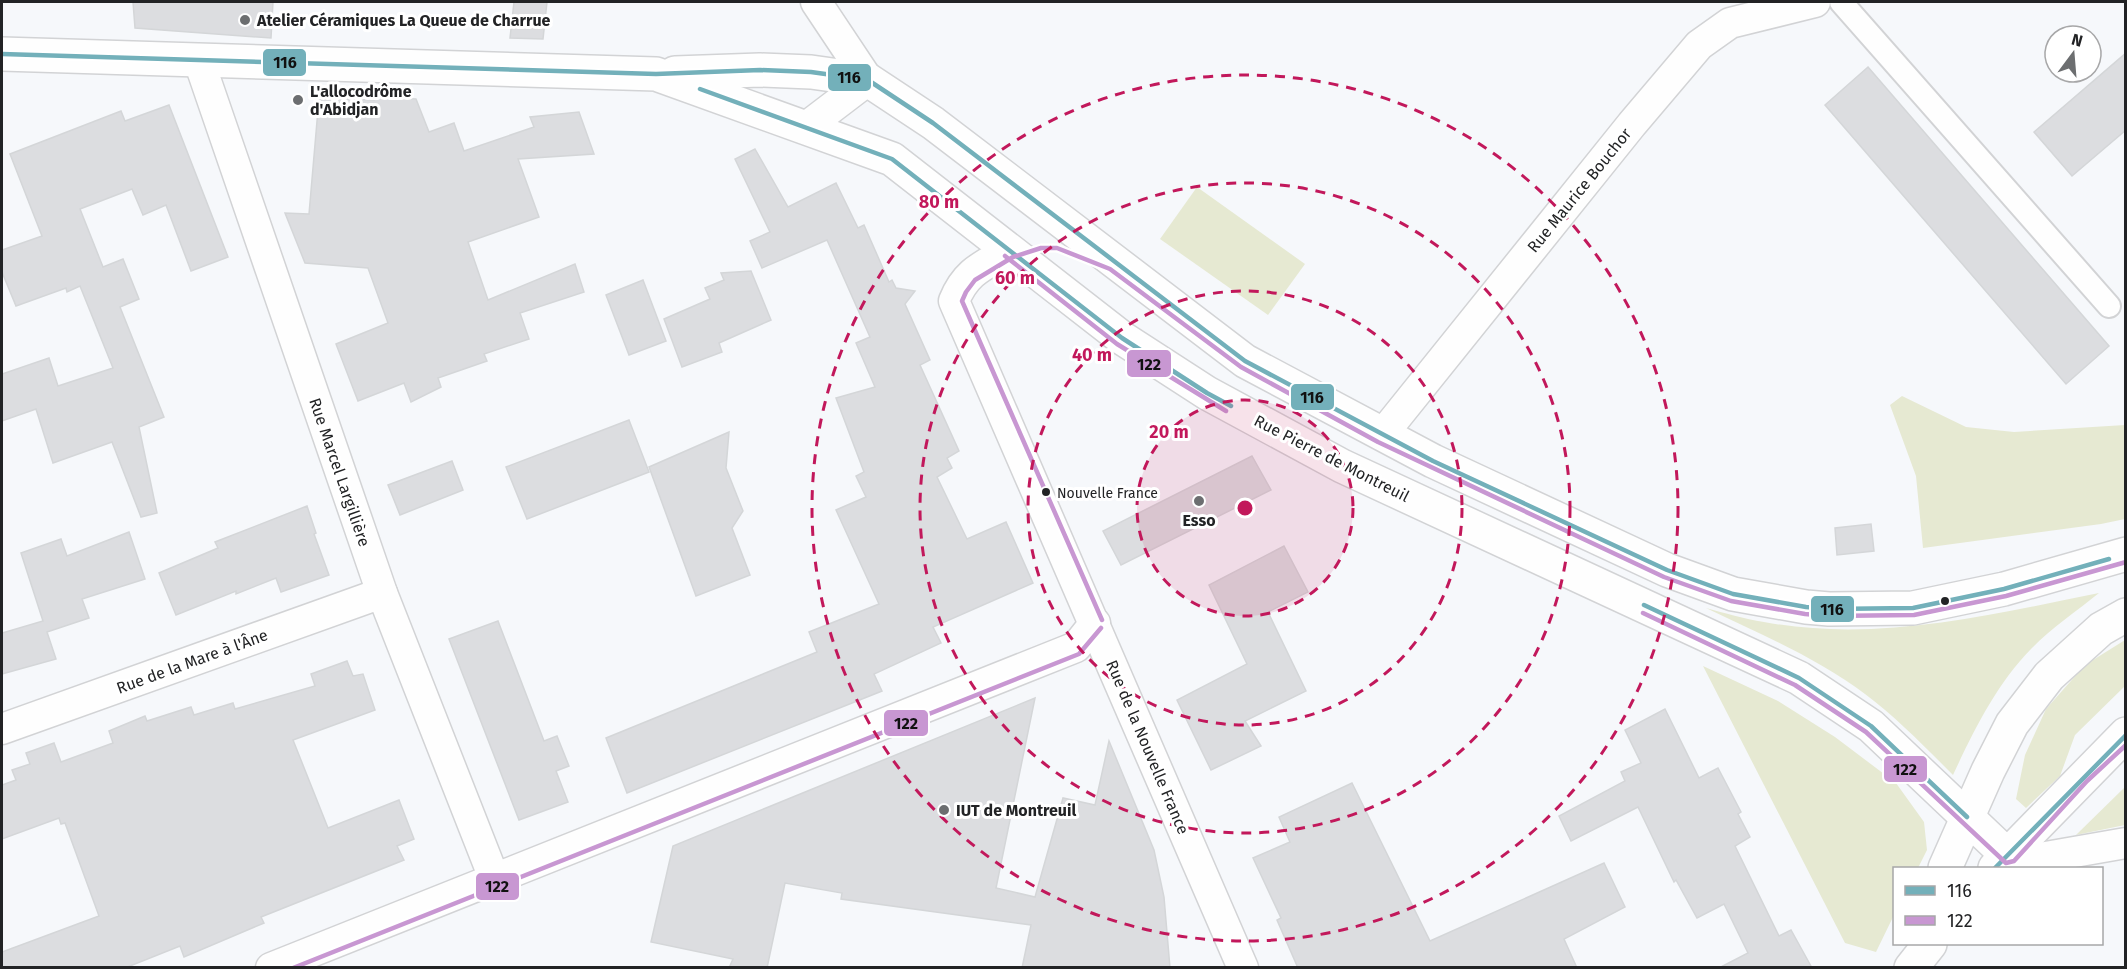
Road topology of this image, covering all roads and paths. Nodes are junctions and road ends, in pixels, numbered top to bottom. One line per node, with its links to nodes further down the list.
1 (816, 2): 7 (street)
2 (1815, 2): 11 (street, Rue Maurice Bouchor)
3 (1841, 2): 10 (street)
4 (2, 54): 5 (main road, Rue Pierre de Montreuil)
5 (199, 61): 6 (main road, Rue Pierre de Montreuil); 13 (street, Rue Marcel Largillière)
6 (656, 74): 7 (main road); 8 (main road, Rue Pierre de Montreuil)
7 (868, 80): 8 (street); 11 (main road)
8 (805, 128): 9 (main road, Rue Pierre de Montreuil)
9 (1010, 250): 15 (street, Rue de la Nouvelle France); 18 (main road, Rue Pierre de Montreuil)
10 (2109, 306)
11 (1382, 435): 12 (main road)
12 (2120, 562)
13 (382, 593): 16 (street, Rue de la Mare à l'Âne); 22 (street, Rue Marcel Largillière)
14 (2126, 615): 18 (main road)
15 (1095, 624): 22 (street); 26 (street, Rue de la Nouvelle France)
16 (2, 729)
17 (2126, 734): 20 (main road)
18 (1967, 817): 20 (main road, Rue Pierre de Montreuil); 21 (main road)
19 (2126, 843): 20 (street)
20 (2001, 862)
21 (1945, 867)
22 (494, 878): 25 (street)
23 (1914, 945): 27 (main road)
24 (1929, 945): 28 (main road)
25 (271, 968)
26 (1243, 968)
27 (1903, 968)
28 (1911, 968)

